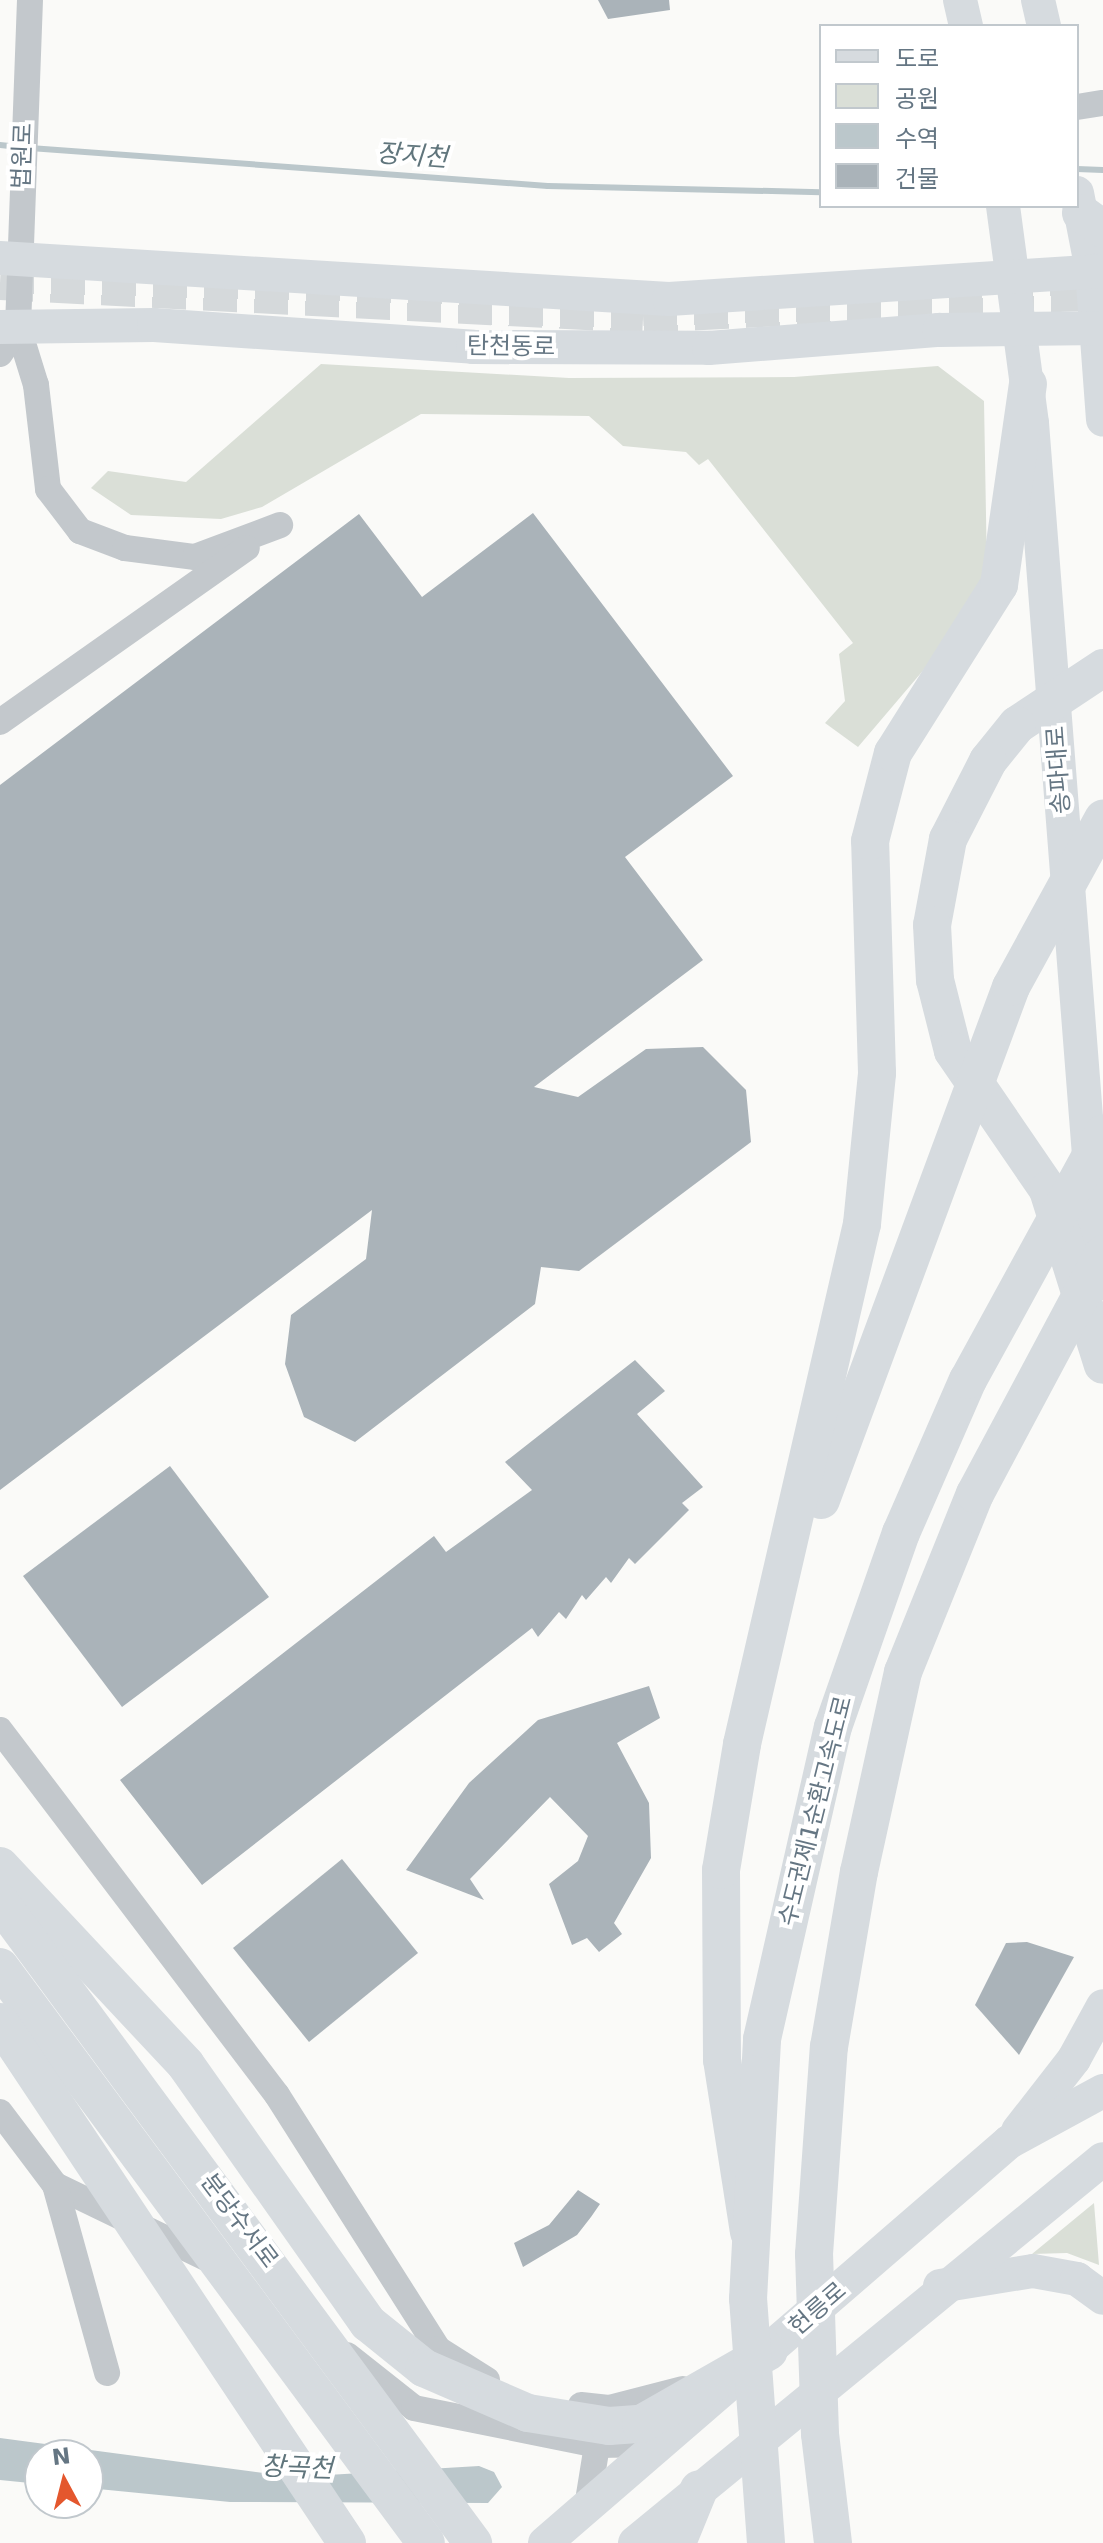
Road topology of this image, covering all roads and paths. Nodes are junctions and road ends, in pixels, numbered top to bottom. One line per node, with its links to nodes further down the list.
1 (30, 0): 10 (street, 법원로)
2 (960, 0): 4 (main road)
3 (1038, 0): 5 (main road)
4 (966, 24)
5 (1044, 24)
6 (1103, 103): 7 (street)
7 (1079, 107)
8 (1003, 208): 12 (main road, 송파대로)
9 (1087, 212): 11 (main road)
10 (10, 258): 12 (main road); 15 (street, 법원로)
11 (1097, 271): 12 (main road); 14 (main road)
12 (1012, 274): 13 (main road, 송파대로)
13 (1022, 328): 14 (main road, 탄천동로); 15 (main road, 탄천동로); 16 (main road, 송파대로)
14 (1100, 328): 17 (main road)
15 (6, 336): 19 (street, 법원로)
16 (1028, 384): 23 (main road, 송파대로); 25 (highway)
17 (1103, 420)
18 (1103, 668): 24 (highway)
19 (0, 722)
20 (1103, 819): 25 (highway)
21 (1103, 1133): 38 (highway, 수도권제1순환고속도로)
22 (1103, 1254): 55 (highway)
23 (1103, 1336)
24 (1103, 1365)
25 (764, 1648): 38 (highway)
26 (0, 1730): 43 (street)
27 (0, 1866): 43 (highway)
28 (0, 1902): 50 (highway, 분당수서로)
29 (0, 1967): 32 (highway, 분당수서로)
30 (1103, 2006): 35 (main road)
31 (0, 2022): 32 (highway)
32 (67, 2088): 48 (highway); 49 (highway, 분당수서로)
33 (1103, 2091): 35 (main road, 헌릉로)
34 (0, 2112): 37 (street)
35 (1009, 2142): 41 (main road, 헌릉로)
36 (1103, 2159): 39 (main road)
37 (55, 2185): 42 (street); 45 (street)
38 (749, 2232): 54 (highway, 수도권제1순환고속도로)
39 (940, 2286): 40 (main road); 46 (main road)
40 (1103, 2298)
41 (772, 2349): 43 (highway); 44 (main road, 헌릉로)
42 (107, 2373)
43 (715, 2382)
44 (661, 2444): 45 (street); 47 (main road, 헌릉로)
45 (597, 2445): 47 (street)
46 (699, 2489): 52 (main road); 53 (highway)
47 (587, 2507): 51 (main road, 헌릉로)
48 (347, 2543)
49 (426, 2543)
50 (473, 2543)
51 (545, 2543)
52 (635, 2543)
53 (677, 2543)
54 (766, 2543)
55 (833, 2543)

